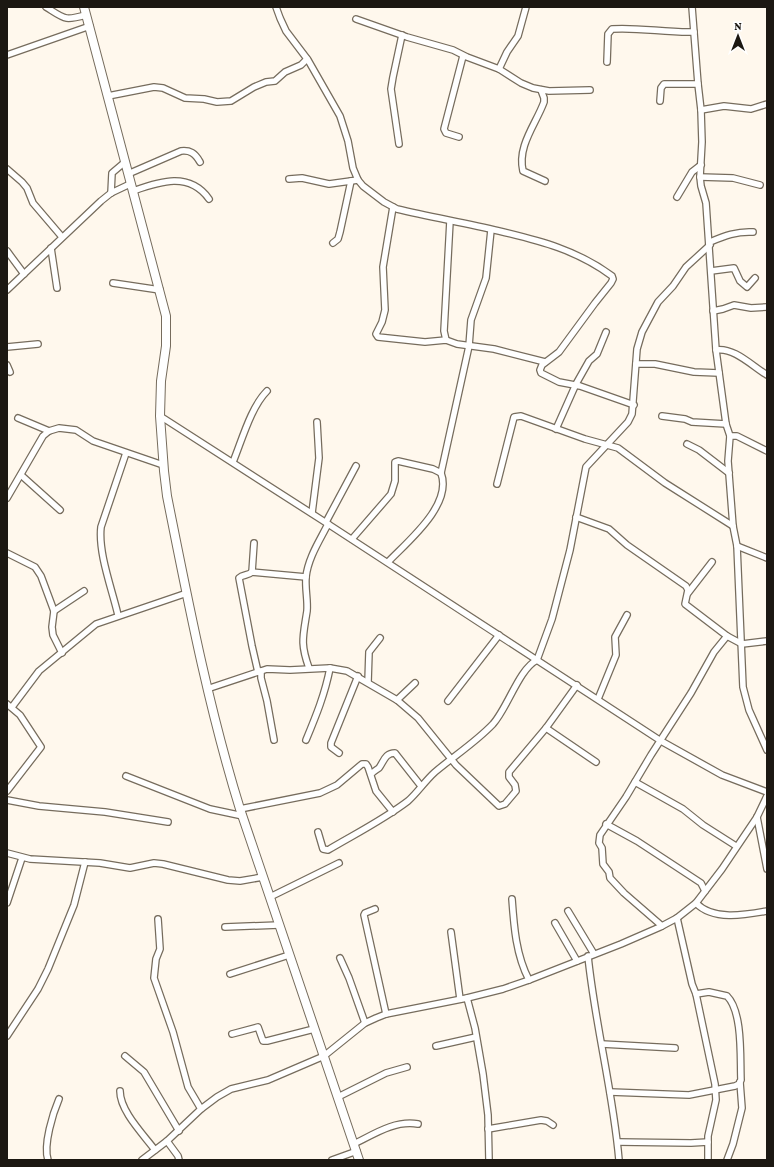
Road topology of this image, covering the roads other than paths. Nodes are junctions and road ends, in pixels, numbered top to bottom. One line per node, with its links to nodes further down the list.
1 (46, 7): 5 (street)
2 (276, 7): 12 (street)
3 (526, 7): 14 (street)
4 (692, 7): 8 (street)
5 (85, 11): 7 (street)
6 (356, 20): 9 (street)
7 (90, 26): 10 (street); 18 (street)
8 (694, 32): 13 (street); 15 (street)
9 (402, 35): 11 (street); 23 (street)
10 (7, 55)
11 (463, 56): 14 (street); 22 (street)
12 (308, 59): 18 (street); 31 (street)
13 (607, 62)
14 (499, 69): 16 (street)
15 (698, 84): 19 (street); 21 (street)
16 (541, 90): 17 (street); 33 (street)
17 (590, 90)
18 (108, 96): 24 (street)
19 (660, 101)
20 (767, 104): 21 (street)
21 (701, 110): 26 (street)
22 (459, 137)
23 (398, 144)
24 (125, 162): 28 (street); 36 (street)
25 (200, 162): 28 (street)
26 (701, 165): 29 (street); 37 (street)
27 (7, 169): 43 (street)
28 (128, 174): 35 (street)
29 (700, 177): 34 (street); 45 (street)
30 (289, 179): 32 (street)
31 (358, 180): 32 (street); 39 (street)
32 (350, 181): 44 (street)
33 (544, 181)
34 (760, 185)
35 (132, 187): 36 (street); 38 (street); 54 (street)
36 (111, 192): 43 (street)
37 (677, 197)
38 (209, 199)
39 (393, 207): 40 (street); 58 (street)
40 (450, 220): 41 (street); 58 (street)
41 (492, 230): 60 (street); 63 (street)
42 (753, 232): 45 (street)
43 (62, 237): 46 (street)
44 (333, 243)
45 (710, 243): 48 (street); 64 (street)
46 (51, 248): 49 (street); 52 (street)
47 (7, 251): 49 (street)
48 (711, 271): 50 (street); 56 (street)
49 (24, 274): 53 (street)
50 (755, 278)
51 (113, 283): 54 (street)
52 (57, 288)
53 (7, 290)
54 (160, 290): 72 (street)
55 (767, 307): 56 (street)
56 (713, 311): 62 (street)
57 (606, 332): 69 (street)
58 (446, 340): 60 (street)
59 (38, 344): 61 (street)
60 (469, 346): 63 (street); 89 (street)
61 (7, 347)
62 (716, 350): 67 (street); 68 (street)
63 (545, 362): 69 (street)
64 (636, 364): 67 (street); 71 (street)
65 (7, 365): 66 (street)
66 (10, 372)
67 (719, 373): 76 (street)
68 (767, 375)
69 (576, 384): 71 (street); 77 (street)
70 (267, 391): 86 (street)
71 (634, 405): 80 (street)
72 (160, 416): 86 (street); 87 (street)
73 (662, 416): 76 (street)
74 (18, 418): 78 (street)
75 (317, 422): 95 (street)
76 (726, 424): 79 (street)
77 (556, 429): 82 (street); 92 (street)
78 (49, 431): 85 (street); 91 (street)
79 (730, 436): 84 (street); 90 (street)
80 (614, 437): 82 (street); 83 (street)
81 (687, 444): 90 (street)
82 (606, 445): 83 (street); 96 (street)
83 (618, 448): 98 (street)
84 (767, 451)
85 (126, 453): 87 (street); 112 (street)
86 (233, 462): 95 (street)
87 (163, 466): 109 (street)
88 (356, 466): 97 (street)
89 (441, 473): 99 (street); 104 (street)
90 (730, 473): 98 (street)
91 (21, 475): 93 (street); 94 (street)
92 (497, 484)
93 (7, 498)
94 (60, 510)
95 (312, 513): 97 (street)
96 (576, 517): 110 (street); 120 (street)
97 (327, 523): 99 (street); 107 (street)
98 (733, 526): 101 (street)
99 (352, 539): 104 (street)
100 (254, 543): 106 (street)
101 (737, 546): 103 (street); 118 (street)
102 (7, 553): 111 (street)
103 (767, 558)
104 (388, 562): 114 (street)
105 (712, 562): 110 (street)
106 (252, 572): 107 (street); 123 (street)
107 (306, 577): 121 (street)
108 (84, 591): 111 (street)
109 (188, 593): 112 (street); 128 (street)
110 (688, 593): 115 (street)
111 (54, 611): 119 (street)
112 (118, 615): 119 (street)
113 (627, 615): 129 (street)
114 (499, 635): 120 (street); 131 (street)
115 (728, 636): 118 (street); 136 (street)
116 (380, 638): 125 (street)
117 (767, 641): 118 (street)
118 (742, 644): 137 (street)
119 (62, 653): 132 (street)
120 (537, 660): 127 (street); 139 (street)
121 (310, 668): 122 (street); 123 (street)
122 (330, 668): 124 (street); 135 (street)
123 (258, 672): 128 (street); 134 (street)
124 (358, 676): 125 (street); 138 (street)
125 (368, 682): 130 (street)
126 (415, 683): 130 (street)
127 (577, 686): 129 (street); 133 (street)
128 (207, 690): 150 (street)
129 (598, 699): 136 (street)
130 (397, 700): 139 (street)
131 (448, 701)
132 (10, 705): 145 (street)
133 (546, 728): 139 (street); 140 (street)
134 (274, 740)
135 (306, 740)
136 (661, 741): 143 (street); 146 (street)
137 (767, 750)
138 (339, 753)
139 (452, 760): 144 (street)
140 (596, 762)
141 (371, 774): 144 (street); 149 (street); 150 (street)
142 (126, 776): 150 (street)
143 (635, 782): 153 (street); 155 (street)
144 (421, 786): 149 (street)
145 (7, 791)
146 (767, 792)
147 (767, 796): 151 (street)
148 (7, 800): 152 (street)
149 (393, 812): 154 (street)
150 (241, 813): 161 (street)
151 (757, 817): 155 (street); 160 (street)
152 (168, 822)
153 (606, 824): 162 (street); 176 (street)
154 (318, 832)
155 (736, 846): 163 (street)
156 (7, 853): 157 (street)
157 (22, 858): 158 (street); 168 (street)
158 (85, 862): 161 (street); 193 (street)
159 (339, 863): 165 (street)
160 (767, 869)
161 (263, 878): 165 (street)
162 (701, 883): 163 (street); 164 (street)
163 (711, 884): 164 (street)
164 (705, 891): 167 (street)
165 (270, 897): 175 (street)
166 (512, 899): 185 (street)
167 (696, 902): 171 (street); 172 (street)
168 (7, 903)
169 (375, 909): 189 (street)
170 (568, 911): 179 (street)
171 (767, 911)
172 (677, 918): 176 (street); 186 (street)
173 (158, 919): 207 (street)
174 (555, 923): 183 (street)
175 (279, 925): 177 (street); 180 (street)
176 (662, 926): 179 (street)
177 (225, 927)
178 (451, 932): 188 (street)
179 (594, 954): 181 (street)
180 (289, 955): 184 (street); 191 (street)
181 (588, 956): 183 (street); 195 (street)
182 (340, 958): 190 (street)
183 (577, 961): 185 (street)
184 (230, 974)
185 (529, 980): 187 (street)
186 (696, 994): 201 (street); 202 (street)
187 (467, 998): 188 (street); 194 (street)
188 (460, 999): 189 (street)
189 (386, 1014): 190 (street)
190 (365, 1023): 199 (street)
191 (314, 1029): 192 (street); 199 (street)
192 (232, 1034)
193 (7, 1036)
194 (476, 1037): 196 (street); 210 (street)
195 (602, 1044): 197 (street); 204 (street)
196 (436, 1046)
197 (675, 1048)
198 (125, 1056): 211 (street)
199 (324, 1056): 205 (street); 207 (street)
200 (407, 1067): 205 (street)
201 (740, 1082): 202 (street); 225 (street)
202 (715, 1090): 204 (street); 214 (street)
203 (120, 1091): 216 (street)
204 (610, 1092): 213 (street)
205 (338, 1097): 215 (street)
206 (59, 1099): 217 (street)
207 (201, 1109): 211 (street)
208 (418, 1124): 215 (street)
209 (553, 1125): 210 (street)
210 (488, 1129): 222 (street)
211 (179, 1131): 212 (street)
212 (167, 1141): 216 (street); 219 (street)
213 (618, 1142): 214 (street); 223 (street)
214 (708, 1142): 224 (street)
215 (355, 1148): 220 (street); 221 (street)
216 (155, 1150): 218 (street)
217 (48, 1160)
218 (142, 1160)
219 (179, 1160)
220 (332, 1160)
221 (359, 1160)
222 (489, 1160)
223 (619, 1160)
224 (708, 1160)
225 (727, 1160)

